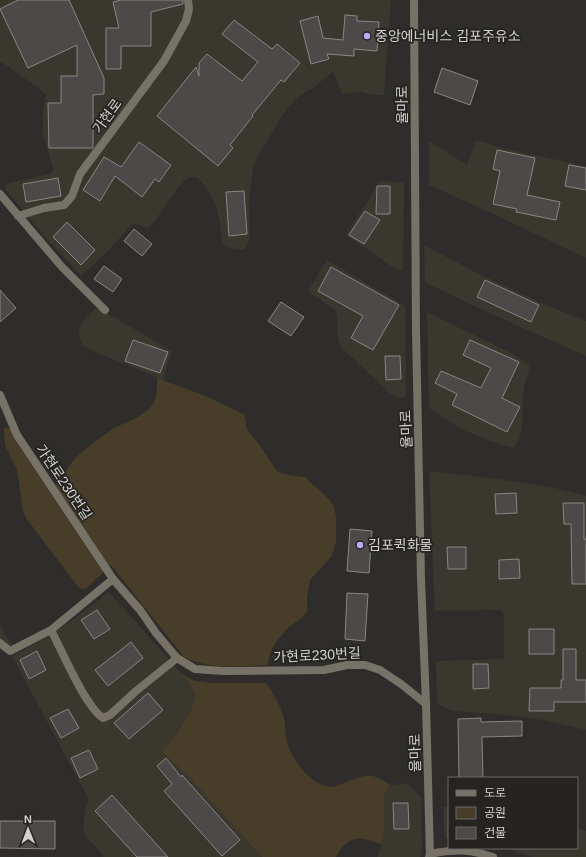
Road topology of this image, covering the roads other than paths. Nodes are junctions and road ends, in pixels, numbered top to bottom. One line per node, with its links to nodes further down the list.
1 (188, 0): 4 (street, 가현로)
2 (414, 0): 11 (street, 율마로)
3 (0, 194): 4 (street)
4 (18, 216): 5 (street)
5 (105, 310)
6 (0, 396): 7 (street, 가현로230번길)
7 (113, 579): 8 (street); 10 (street, 가현로230번길)
8 (51, 630): 9 (street); 10 (street)
9 (0, 643)
10 (177, 658): 11 (street, 가현로230번길)
11 (426, 704): 12 (street, 율마로)
12 (430, 856): 13 (street)
13 (493, 857)

